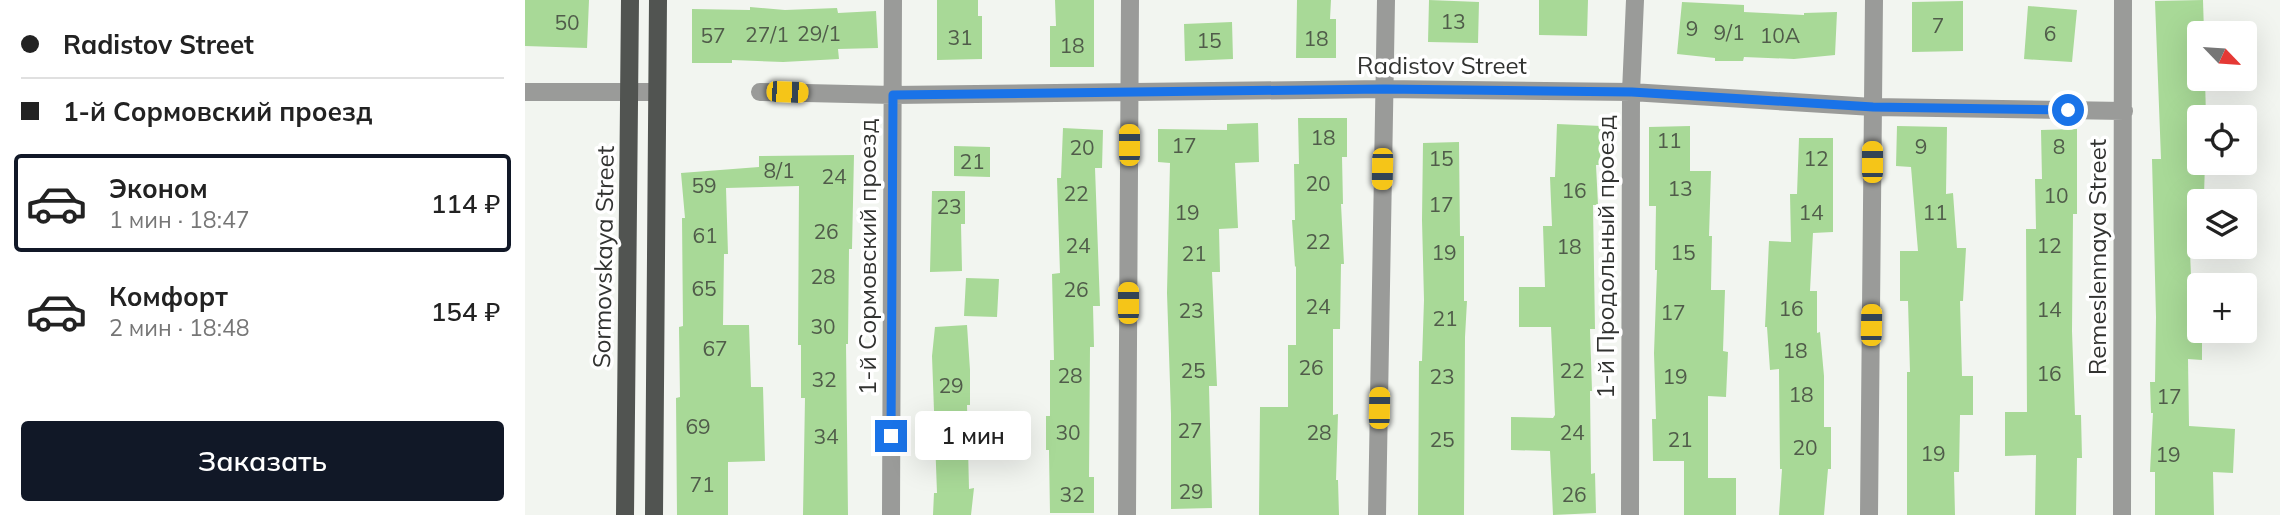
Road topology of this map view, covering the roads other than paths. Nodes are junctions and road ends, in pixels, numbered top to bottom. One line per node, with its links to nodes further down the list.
1 (630, 0): 15 (main road, Sormovskaya Street)
2 (658, 0): 11 (main road, Sormovskaya Street)
3 (893, 0): 16 (street, 1-й Сормовский проезд)
4 (1130, 0): 13 (street)
5 (1385, 0): 9 (street)
6 (1635, 0): 14 (street, 1-й Продольный проезд)
7 (1874, 0): 17 (street)
8 (2123, 0): 18 (street, Remeslennaya Street)
9 (1384, 89): 13 (street, Radistov Street); 14 (street, Radistov Street); 23 (street)
10 (525, 92): 15 (street)
11 (657, 92): 15 (street); 20 (main road, Sormovskaya Street)
12 (760, 92): 16 (street, Radistov Street)
13 (1129, 92): 16 (street, Radistov Street); 22 (street)
14 (1632, 92): 17 (street, Radistov Street); 24 (street, 1-й Продольный проезд)
15 (630, 93): 19 (main road, Sormovskaya Street)
16 (893, 95): 21 (street, 1-й Сормовский проезд)
17 (1873, 107): 18 (street, Radistov Street); 25 (street)
18 (2124, 111): 26 (street, Remeslennaya Street)
19 (625, 515)
20 (654, 515)
21 (891, 515)
22 (1127, 515)
23 (1377, 515)
24 (1630, 515)
25 (1869, 515)
26 (2122, 515)

